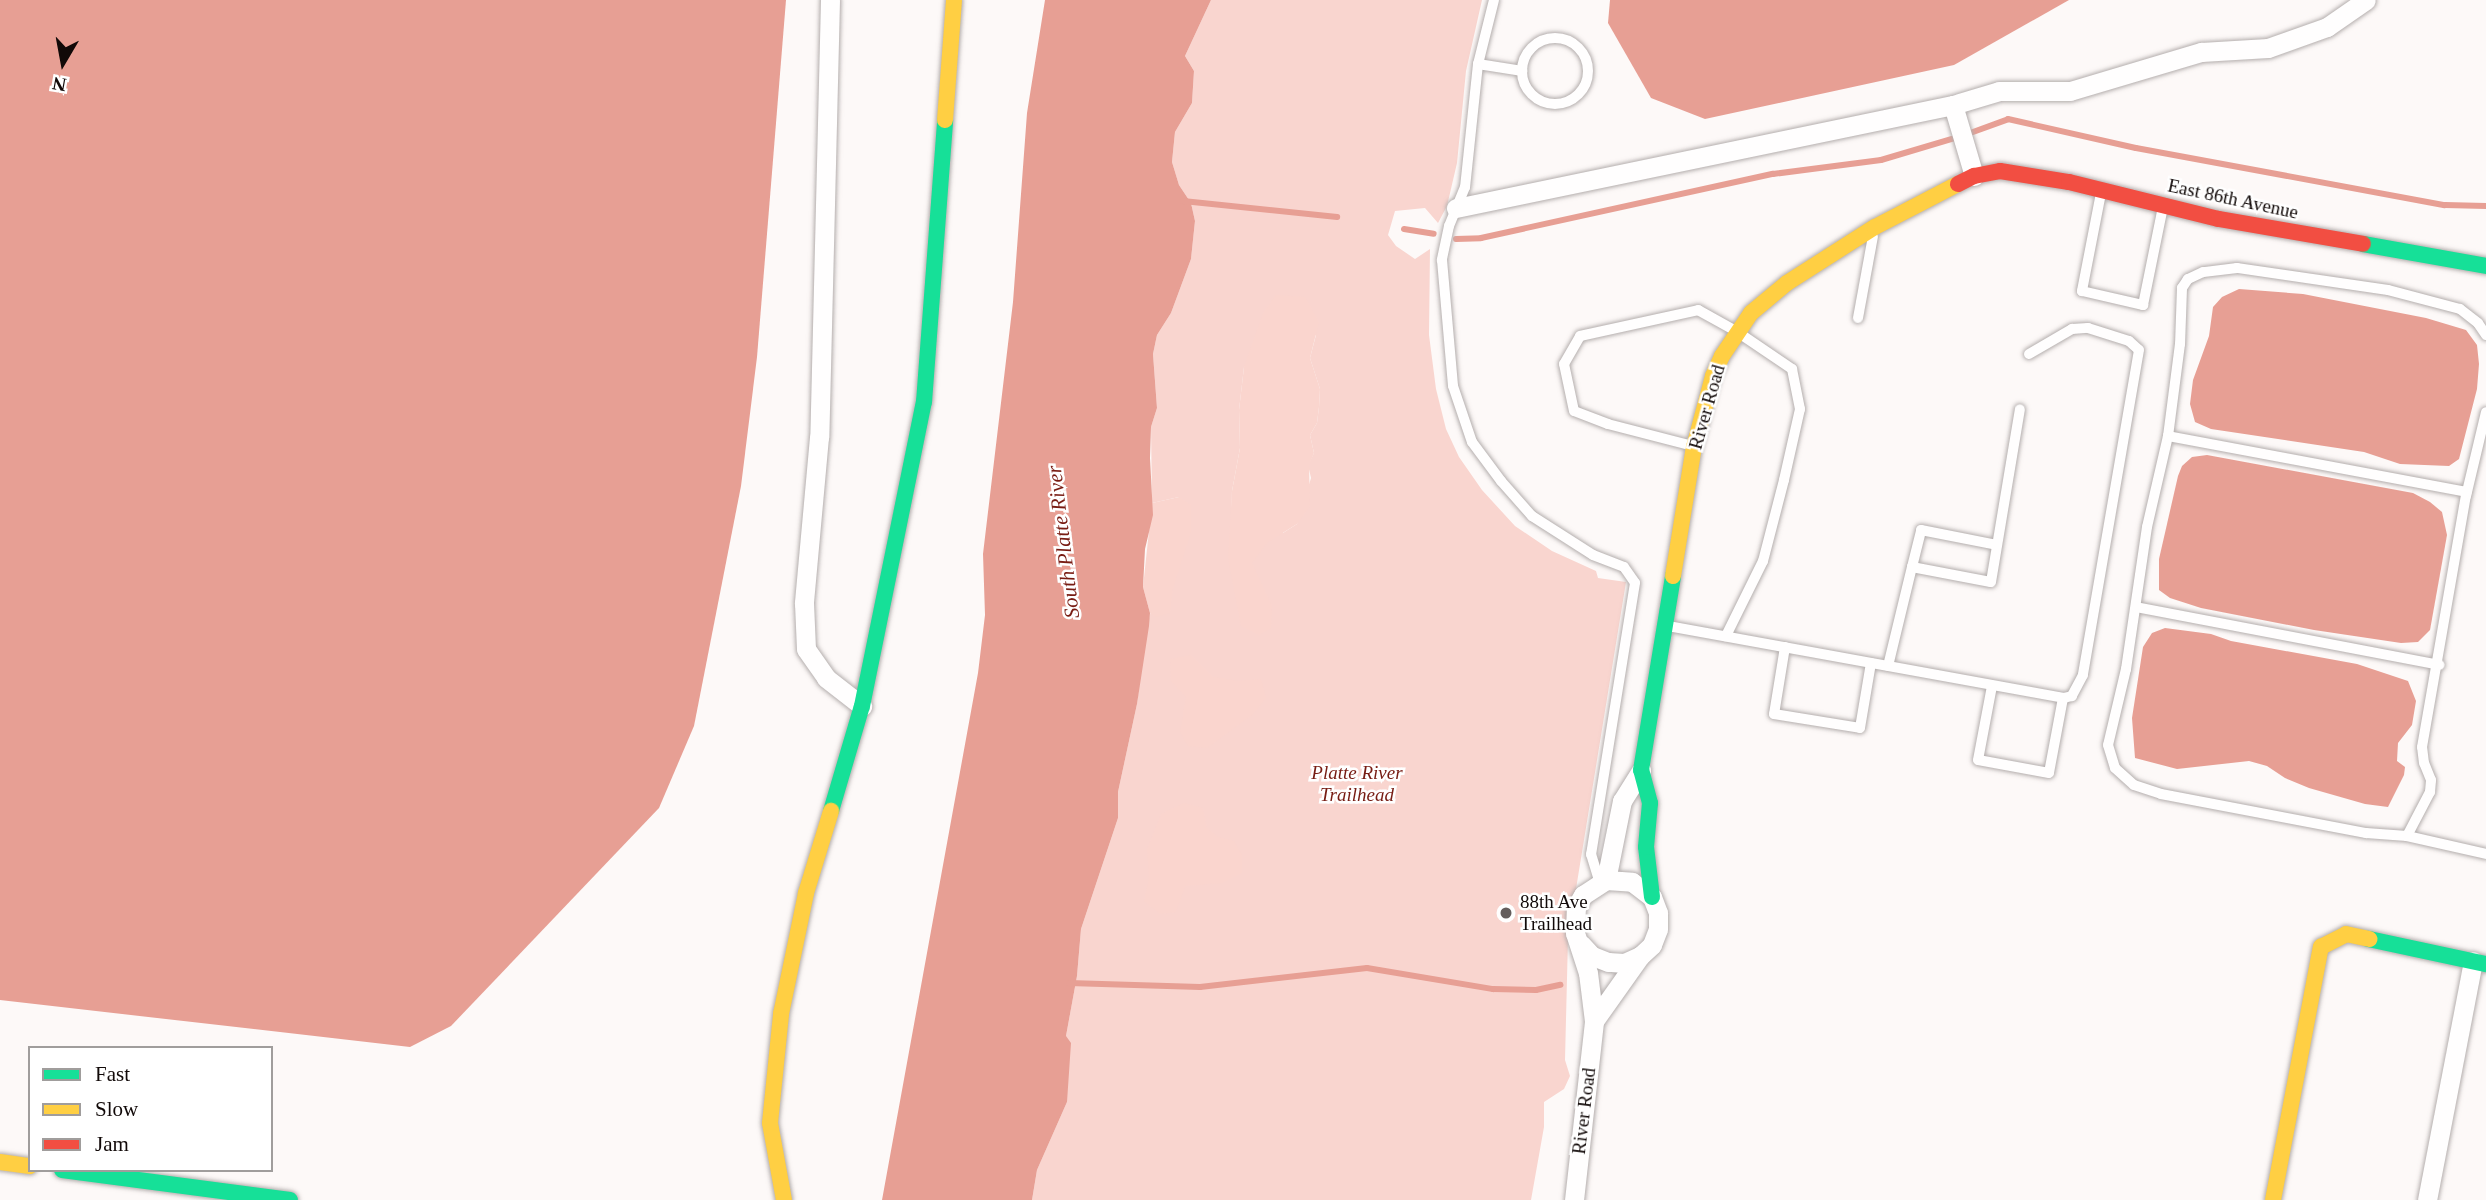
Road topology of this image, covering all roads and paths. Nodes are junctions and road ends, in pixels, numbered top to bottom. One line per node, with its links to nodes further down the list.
1 (830, 0): 34 (street)
2 (954, 0): 34 (street)
3 (1494, 0): 5 (lane)
4 (2366, 0): 7 (street)
5 (1478, 64): 6 (lane); 11 (lane)
6 (1522, 71): 6 (lane)
7 (1956, 115): 8 (street); 11 (street)
8 (1971, 167): 9 (street, East 86th Avenue); 12 (street, River Road)
9 (2101, 191): 10 (street, East 86th Avenue); 10 (lane)
10 (2163, 207): 13 (street, East 86th Avenue)
11 (1452, 217): 38 (lane)
12 (1875, 227): 14 (lane); 15 (street, River Road)
13 (2486, 266)
14 (1858, 318)
15 (1736, 331): 21 (street, River Road); 21 (lane); 27 (lane)
16 (2486, 335): 20 (lane)
17 (2029, 354): 33 (lane)
18 (2020, 409): 23 (lane)
19 (2486, 412): 22 (lane)
20 (2168, 436): 22 (lane); 25 (lane)
21 (1694, 447): 26 (street, River Road)
22 (2467, 492): 30 (lane)
23 (1997, 545): 24 (lane); 24 (lane)
24 (1912, 567): 31 (lane)
25 (2136, 607): 30 (lane); 36 (lane)
26 (1664, 625): 27 (lane); 35 (street, River Road)
27 (1726, 636): 28 (lane)
28 (1785, 647): 29 (lane); 29 (lane)
29 (1871, 663): 31 (lane)
30 (2438, 665): 36 (lane)
31 (1888, 666): 32 (lane)
32 (1992, 686): 33 (lane); 33 (lane)
33 (2063, 698)
34 (862, 706): 48 (street)
35 (1641, 770): 38 (street, River Road); 39 (street, River Road)
36 (2407, 836): 37 (lane)
37 (2486, 854)
38 (1603, 881): 39 (street); 40 (street)
39 (1652, 897): 41 (street)
40 (1581, 944): 41 (street); 43 (street, River Road)
41 (1640, 956): 43 (street, River Road)
42 (2479, 963): 50 (street); 51 (street)
43 (1594, 1021): 49 (street, River Road)
44 (0, 1162): 45 (street)
45 (28, 1166)
46 (77, 1172): 47 (street)
47 (290, 1200)
48 (784, 1200)
49 (1574, 1200)
50 (2273, 1200)
51 (2427, 1200)

